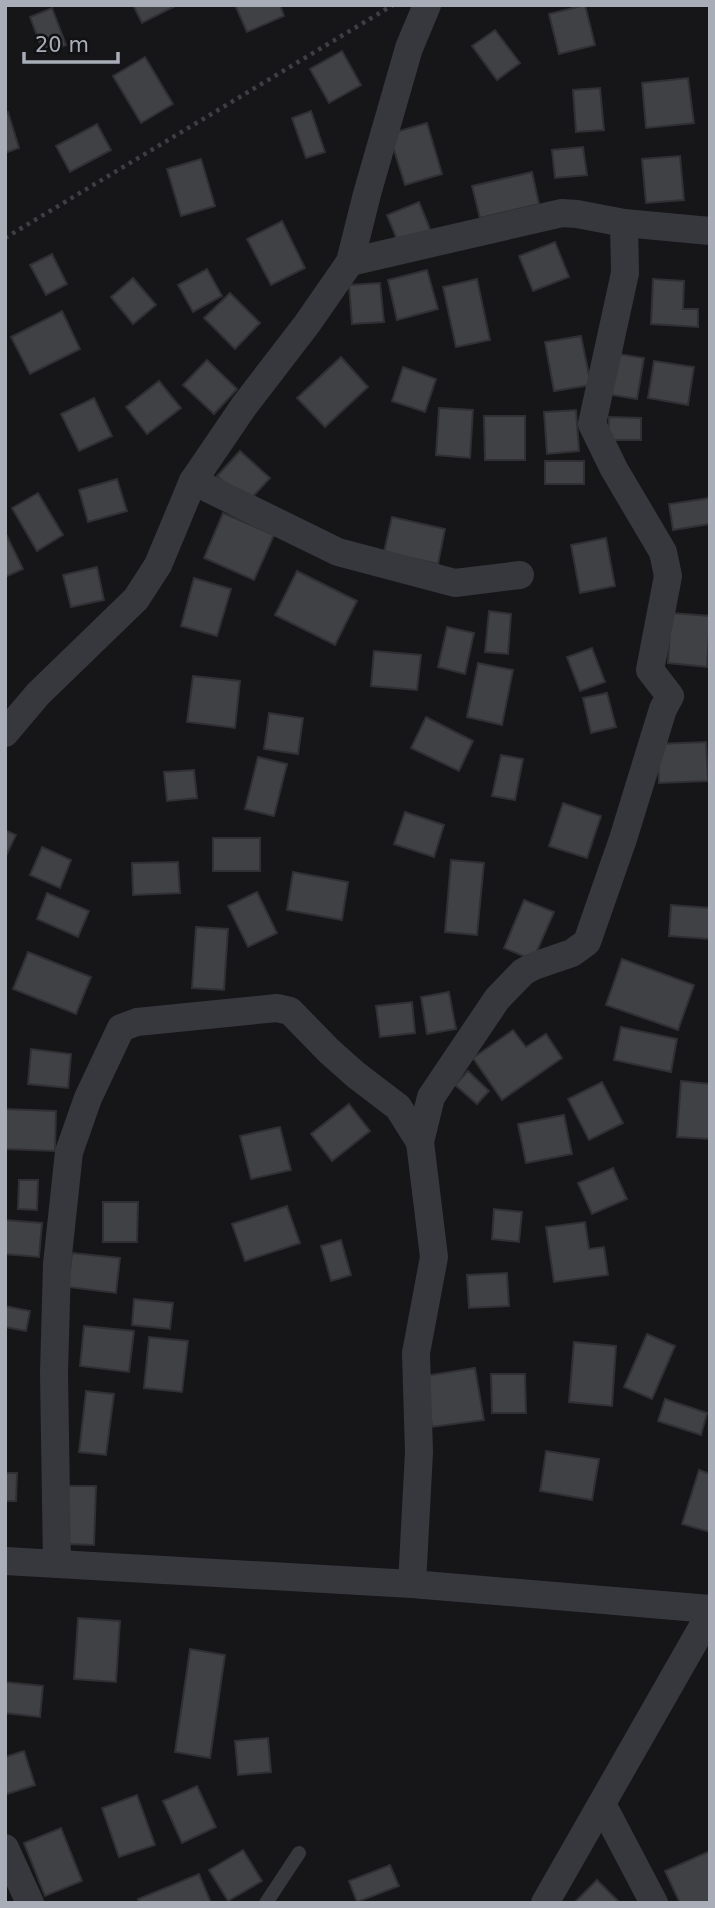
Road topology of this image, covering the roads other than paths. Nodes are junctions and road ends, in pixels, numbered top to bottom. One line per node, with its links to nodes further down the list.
1 (427, 5): 4 (street)
2 (624, 223): 3 (street); 4 (street); 8 (street)
3 (710, 231)
4 (350, 262): 5 (street)
5 (193, 481): 6 (street); 7 (street)
6 (520, 575)
7 (5, 733)
8 (420, 1142): 10 (street); 11 (street)
9 (5, 1561): 10 (street)
10 (57, 1564): 11 (street)
11 (412, 1584): 12 (street)
12 (710, 1611): 13 (street)
13 (602, 1804): 18 (street); 19 (street)
14 (5, 1848): 16 (street)
15 (299, 1853): 17 (lane)
16 (30, 1903)
17 (266, 1903)
18 (545, 1903)
19 (654, 1903)

